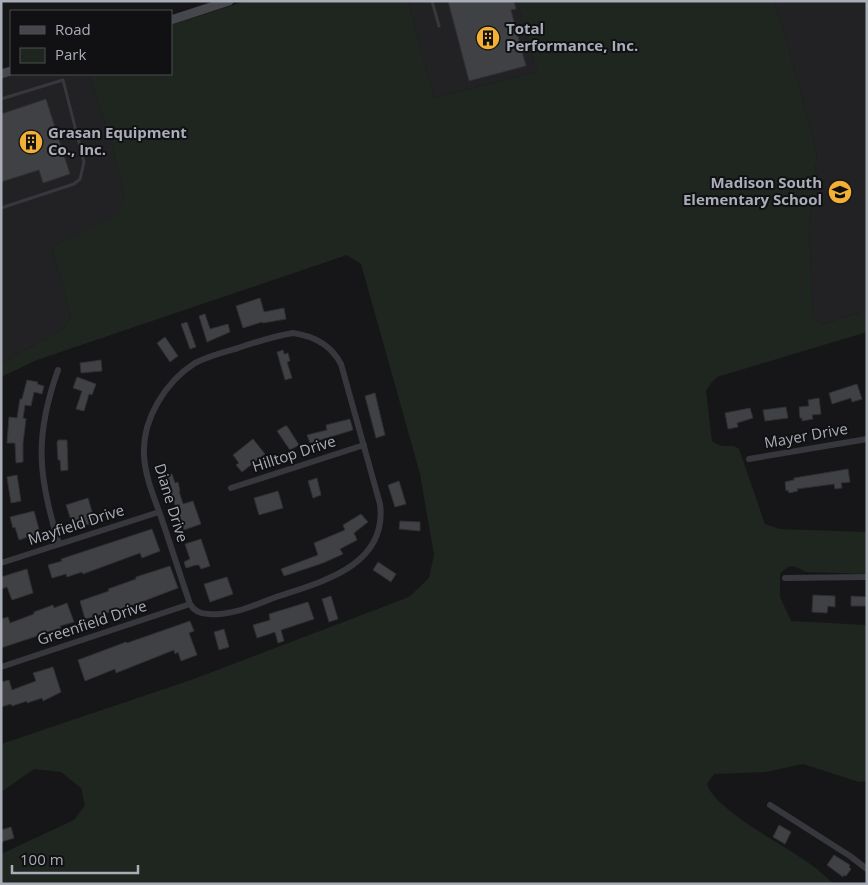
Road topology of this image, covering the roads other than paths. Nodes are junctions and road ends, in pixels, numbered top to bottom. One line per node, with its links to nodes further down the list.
1 (229, 1): 3 (main road)
2 (432, 1): 4 (lane)
3 (172, 20)
4 (439, 26)
5 (61, 75): 6 (lane)
6 (63, 80): 7 (lane); 8 (lane)
7 (1, 99)
8 (1, 208)
9 (58, 370): 15 (street)
10 (867, 439): 12 (street, Mayer Drive)
11 (364, 445): 13 (street, Hilltop Drive); 14 (street, Diane Drive); 19 (street, Diane Drive)
12 (749, 459)
13 (231, 488)
14 (159, 512): 15 (street, Mayfield Drive); 19 (street, Diane Drive)
15 (59, 544): 16 (street, Mayfield Drive)
16 (1, 563)
17 (867, 577): 18 (street)
18 (785, 578)
19 (190, 604): 20 (street, Greenfield Drive)
20 (1, 666)
21 (770, 805): 22 (street)
22 (867, 870)

